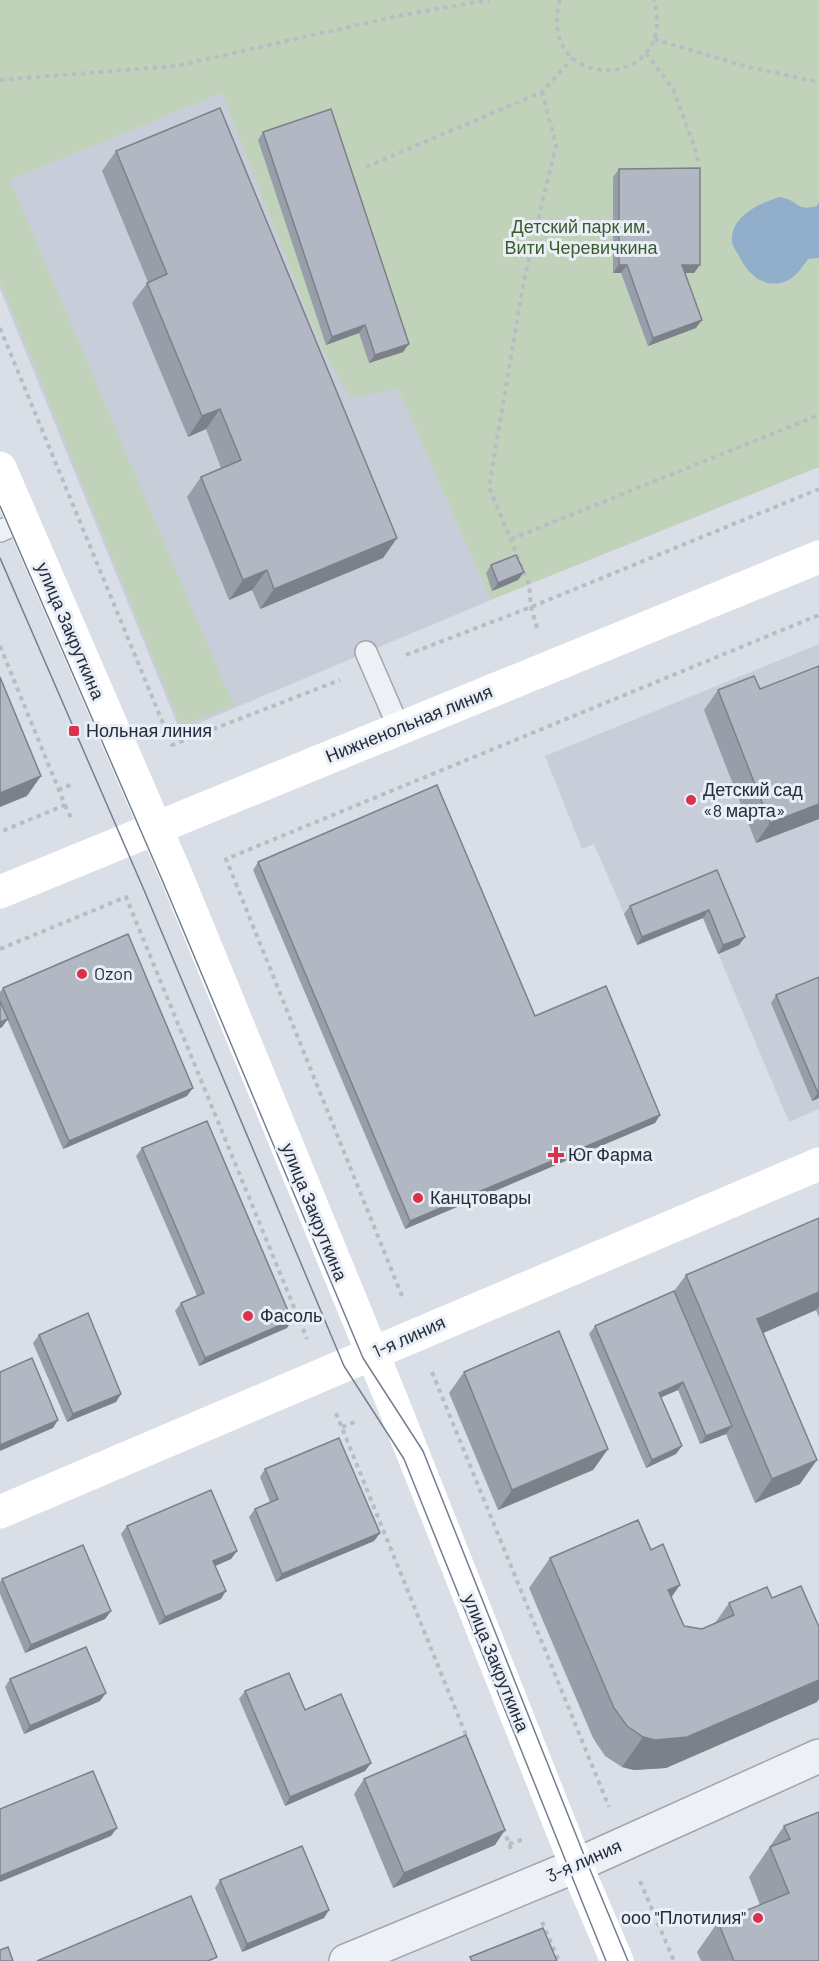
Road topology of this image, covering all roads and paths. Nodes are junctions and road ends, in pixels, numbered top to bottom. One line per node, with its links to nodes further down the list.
1 (489, 0): 7 (path)
2 (560, 0): 6 (path)
3 (655, 0): 4 (path)
4 (654, 39): 5 (path); 8 (path)
5 (646, 53): 6 (path); 10 (path)
6 (573, 58): 9 (path)
7 (0, 80)
8 (819, 82)
9 (542, 92): 11 (path); 17 (path)
10 (698, 163)
11 (366, 167)
12 (0, 327): 22 (path)
13 (819, 415): 17 (path)
14 (0, 468): 16 (street, улица Закруткина)
15 (819, 489): 19 (path)
16 (11, 526): 27 (street, улица Закруткина)
17 (512, 539): 19 (path)
18 (819, 557): 23 (street, Нижненольная линия)
19 (531, 608): 22 (path); 23 (path)
20 (819, 615): 32 (path)
21 (0, 646): 26 (path)
22 (369, 660): 24 (lane)
23 (549, 667): 24 (street, Нижненольная линия)
24 (399, 728): 27 (street, Нижненольная линия)
25 (75, 783): 26 (path)
26 (58, 790): 28 (path)
27 (154, 828): 29 (street, Нижненольная линия); 33 (street, улица Закруткина)
28 (0, 832)
29 (0, 892)
30 (0, 949): 34 (path)
31 (819, 1164): 32 (street, 1-я линия)
32 (417, 1333): 33 (street, 1-я линия); 39 (path)
33 (372, 1354): 34 (street, 1-я линия); 40 (street, улица Закруткина)
34 (322, 1376): 35 (street, 1-я линия); 36 (path)
35 (0, 1512)
36 (470, 1746)
37 (819, 1756): 39 (street, 3-я линия)
38 (501, 1822): 41 (path)
39 (624, 1844): 40 (street, 3-я линия); 45 (path)
40 (576, 1864): 41 (street, 3-я линия); 44 (street, улица Закруткина)
41 (526, 1886): 42 (street, 3-я линия); 43 (path)
42 (346, 1961)
43 (559, 1961)
44 (617, 1961)
45 (674, 1961)

